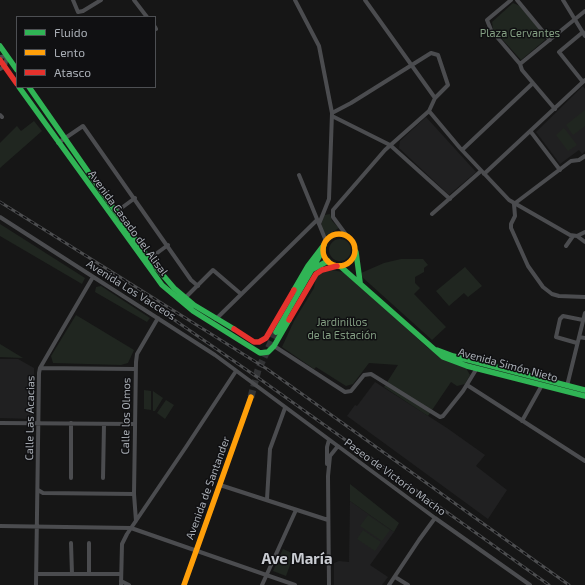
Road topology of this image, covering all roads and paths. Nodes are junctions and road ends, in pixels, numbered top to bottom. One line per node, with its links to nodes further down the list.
1 (73, 0): 2 (street)
2 (101, 0)
3 (134, 0): 10 (street)
4 (295, 0): 30 (street)
5 (365, 0): 19 (street)
6 (511, 0): 18 (street)
7 (517, 0): 13 (street)
8 (563, 0): 11 (street)
9 (585, 11): 11 (street)
10 (146, 16)
11 (575, 20): 12 (street); 13 (street)
12 (584, 34): 22 (street)
13 (550, 40): 18 (street)
14 (0, 46): 15 (main road)
15 (7, 56): 16 (street); 20 (street); 21 (main road)
16 (0, 57)
17 (0, 60): 20 (main road)
18 (520, 64): 24 (street)
19 (411, 66): 27 (street); 27 (street); 30 (street)
20 (2, 68): 23 (main road)
21 (16, 69)
22 (584, 81): 28 (street)
23 (16, 83)
24 (533, 83): 28 (street); 35 (street)
25 (20, 88): 33 (main road, Avenida Casado del Alisal)
26 (30, 88): 32 (main road, Avenida Casado del Alisal)
27 (435, 98): 29 (street)
28 (555, 109): 31 (street)
29 (429, 111): 34 (street); 35 (street)
30 (332, 114): 34 (street); 46 (street)
31 (531, 132): 37 (street); 38 (street)
32 (66, 138): 33 (street); 40 (street); 43 (main road, Avenida Casado del Alisal)
33 (58, 143): 64 (main road, Avenida Casado del Alisal)
34 (390, 145): 41 (street); 48 (street)
35 (462, 150): 38 (street)
36 (585, 156): 37 (street)
37 (560, 170): 42 (street)
38 (482, 173): 41 (street); 42 (street)
39 (299, 175): 46 (street)
40 (135, 198): 43 (street); 51 (street)
41 (450, 198): 44 (street)
42 (514, 204): 49 (street); 63 (street)
43 (116, 212): 55 (main road, Avenida Casado del Alisal)
44 (432, 214)
45 (0, 217): 59 (street, Avenida Los Vacceos)
46 (318, 222): 52 (street); 62 (street)
47 (585, 232): 49 (street)
48 (347, 236): 52 (main road); 54 (main road)
49 (575, 236): 50 (street); 53 (street)
50 (585, 242)
51 (168, 245): 55 (street); 61 (street)
52 (324, 245): 56 (main road); 58 (main road); 71 (main road)
53 (566, 246)
54 (356, 249): 57 (main road); 60 (main road)
55 (150, 259): 64 (main road, Avenida Casado del Alisal)
56 (328, 261): 57 (main road); 58 (main road)
57 (338, 266): 60 (main road, Avenida Simón Nieto); 74 (main road)
58 (310, 272): 69 (main road)
59 (94, 277): 66 (street, Avenida Los Vacceos); 77 (street, Calle Las Acacias)
60 (360, 282): 75 (main road, Avenida Simón Nieto)
61 (198, 286): 62 (street); 64 (street)
62 (240, 294): 67 (street)
63 (585, 297)
64 (183, 300): 67 (main road, Avenida Casado del Alisal); 74 (main road, Avenida Casado del Alisal)
65 (585, 313): 68 (street)
66 (158, 318): 79 (street, Calle los Olmos); 81 (street, Avenida Los Vacceos)
67 (216, 319): 71 (main road, Avenida Casado del Alisal)
68 (583, 320): 70 (street); 73 (street)
69 (276, 332)
70 (579, 337): 72 (street); 73 (street)
71 (266, 338): 74 (main road)
72 (585, 338)
73 (577, 343): 86 (street)
74 (274, 346): 84 (street)
75 (430, 346): 76 (main road, Avenida Simón Nieto); 78 (main road, Avenida Simón Nieto)
76 (453, 356): 78 (main road); 80 (main road, Avenida Simón Nieto)
77 (40, 368): 79 (street); 93 (street, Calle Las Acacias)
78 (477, 368): 80 (main road); 84 (street); 85 (main road, Avenida Simón Nieto)
79 (135, 369): 96 (street, Calle los Olmos)
80 (502, 369): 82 (main road, Avenida Simón Nieto)
81 (236, 371): 83 (street, Avenida Los Vacceos); 109 (street)
82 (524, 375): 85 (main road); 86 (main road, Avenida Simón Nieto)
83 (250, 382): 90 (street, Paseo de Victorio Macho)
84 (467, 385): 91 (street)
85 (542, 385): 86 (main road); 88 (main road, Avenida Simón Nieto); 91 (street)
86 (567, 386): 87 (main road, Avenida Simón Nieto)
87 (585, 390)
88 (585, 396)
89 (251, 397): 103 (main road, Avenida de Santander)
90 (284, 408): 97 (street, Paseo de Victorio Macho); 106 (street)
91 (522, 421): 99 (street)
92 (0, 422): 93 (street)
93 (39, 423): 94 (street); 104 (street, Calle Las Acacias)
94 (71, 423): 95 (street); 101 (street)
95 (104, 424): 96 (street); 102 (street)
96 (134, 424): 105 (street, Calle los Olmos)
97 (329, 440): 98 (street, Paseo de Victorio Macho); 100 (street)
98 (338, 446): 100 (street); 110 (street, Paseo de Victorio Macho)
99 (585, 461)
100 (328, 476): 111 (street)
101 (71, 478)
102 (104, 478)
103 (220, 485): 106 (street); 118 (main road, Avenida de Santander)
104 (38, 490): 105 (street); 114 (street, Calle Las Acacias)
105 (134, 494): 107 (street, Calle los Olmos)
106 (267, 499): 108 (street)
107 (134, 510): 109 (street); 112 (street, Calle los Olmos)
108 (296, 510): 111 (street); 123 (street)
109 (143, 512): 112 (street)
110 (435, 518): 124 (street); 134 (street, Paseo de Victorio Macho)
111 (328, 520): 131 (street)
112 (136, 521): 115 (street)
113 (0, 526): 114 (street)
114 (37, 526): 115 (street); 119 (street, Calle Las Acacias)
115 (131, 528): 118 (street); 122 (street)
116 (71, 543): 120 (street)
117 (89, 544): 121 (street)
118 (196, 550): 123 (street); 128 (main road, Avenida de Santander)
119 (36, 574): 120 (street); 126 (street, Calle Las Acacias)
120 (72, 574): 121 (street)
121 (89, 574): 122 (street)
122 (121, 574): 125 (street)
123 (266, 574): 129 (street); 130 (street)
124 (395, 577): 132 (street); 133 (street)
125 (121, 583): 127 (street)
126 (36, 585)
127 (129, 585)
128 (184, 585)
129 (262, 585)
130 (295, 585)
131 (328, 585)
132 (389, 585)
133 (408, 585)
134 (529, 585)

